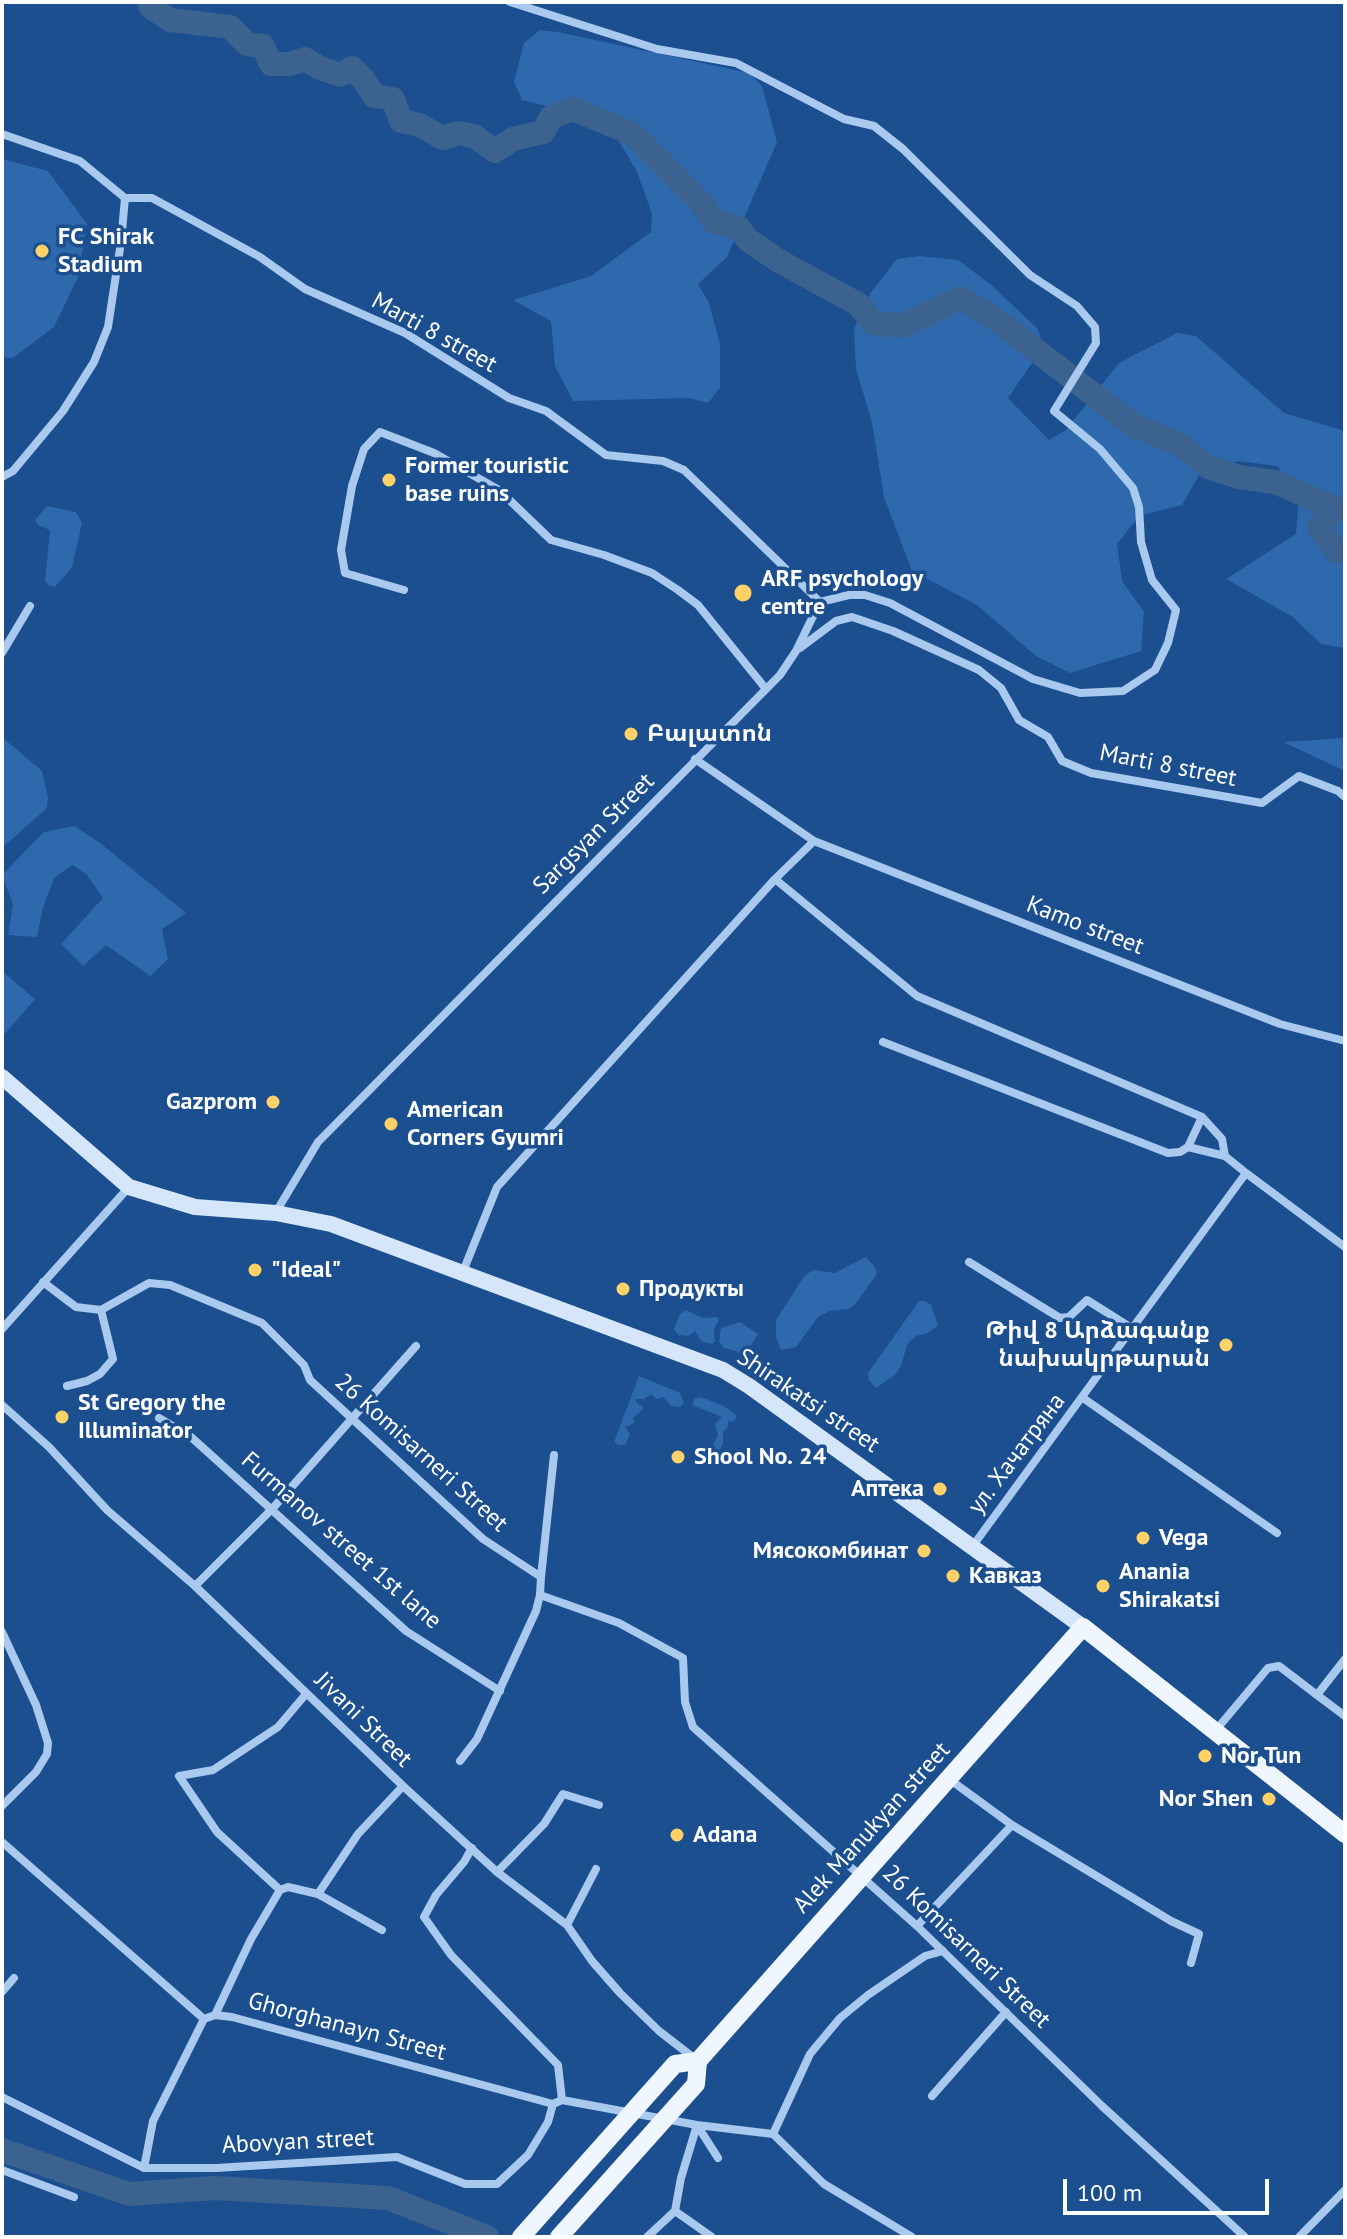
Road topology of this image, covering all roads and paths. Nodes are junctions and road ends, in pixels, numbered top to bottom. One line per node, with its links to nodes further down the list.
1 (510, 2): 6 (street)
2 (2, 134): 3 (street)
3 (125, 198): 4 (street); 6 (street, Marti 8 street)
4 (2, 477)
5 (404, 590): 10 (street)
6 (820, 602): 8 (street, Sargsyan Street)
7 (30, 606): 9 (street)
8 (796, 651): 10 (street, Sargsyan Street); 12 (street, Marti 8 street)
9 (2, 653)
10 (766, 689): 11 (street, Sargsyan Street)
11 (695, 759): 13 (street, Kamo street); 23 (street, Sargsyan Street)
12 (1345, 797)
13 (814, 841): 14 (street); 15 (street, Kamo street)
14 (775, 879): 18 (street); 26 (street)
15 (1345, 1041)
16 (883, 1042): 19 (street)
17 (2, 1077): 22 (main road, Shirakatsi street)
18 (1202, 1117): 19 (street); 20 (street)
19 (1188, 1147): 20 (street)
20 (1225, 1156): 21 (street)
21 (1246, 1173): 24 (street); 30 (street, ул. Хачатряна)
22 (129, 1187): 23 (main road, Shirakatsi street); 27 (street)
23 (276, 1213): 26 (main road, Shirakatsi street)
24 (1345, 1247)
25 (969, 1262): 30 (street)
26 (462, 1274): 40 (main road, Shirakatsi street)
27 (43, 1282): 28 (street); 29 (street)
28 (101, 1310): 32 (street); 36 (street, 26 Komisarneri Street)
29 (2, 1329)
30 (1133, 1329): 33 (street, ул. Хачатряна)
31 (416, 1346): 36 (street)
32 (67, 1386)
33 (1083, 1398): 39 (street); 40 (street, ул. Хачатряна)
34 (2, 1405): 42 (street, Jivani Street)
35 (159, 1418): 38 (street, Furmanov street 1st lane)
36 (353, 1421): 38 (street); 41 (street, 26 Komisarneri Street)
37 (554, 1455): 41 (street)
38 (273, 1508): 42 (street); 47 (street, Furmanov street 1st lane)
39 (1277, 1533)
40 (972, 1548): 44 (main road, Shirakatsi street)
41 (541, 1577): 43 (street)
42 (195, 1586): 48 (street, Jivani Street)
43 (540, 1595): 47 (street); 63 (street, 26 Komisarneri Street)
44 (1083, 1627): 51 (main road, Shirakatsi street); 53 (main road, Alek Manukyan street)
45 (2, 1632): 56 (street)
46 (1345, 1659): 49 (street)
47 (500, 1691): 52 (street)
48 (306, 1694): 54 (street, Jivani Street); 64 (street)
49 (1317, 1695): 50 (street); 51 (street)
50 (1345, 1716)
51 (1216, 1730): 58 (main road, Shirakatsi street)
52 (460, 1761)
53 (949, 1778): 57 (street); 63 (main road, Alek Manukyan street)
54 (403, 1786): 60 (street, Jivani Street); 65 (street)
55 (599, 1805): 62 (street)
56 (2, 1806)
57 (1012, 1825): 67 (street); 70 (street)
58 (1345, 1833)
59 (2, 1842): 75 (street)
60 (472, 1848): 62 (street, Jivani Street); 79 (street)
61 (596, 1869): 66 (street)
62 (497, 1872): 66 (street, Jivani Street)
63 (862, 1876): 67 (street, 26 Komisarneri Street); 76 (main road, Alek Manukyan street)
64 (280, 1890): 65 (street); 74 (street)
65 (318, 1894): 68 (street)
66 (567, 1925): 76 (street, Jivani Street)
67 (917, 1926): 69 (street, 26 Komisarneri Street)
68 (382, 1930)
69 (943, 1951): 73 (street, 26 Komisarneri Street); 81 (street)
70 (1191, 1963)
71 (14, 1978): 72 (street)
72 (2, 1992)
73 (1006, 2012): 77 (street); 93 (street, 26 Komisarneri Street)
74 (215, 2015): 75 (street, Ghorghanayn Street); 79 (street, Ghorghanayn Street)
75 (204, 2019): 83 (street)
76 (698, 2061): 88 (main road, Alek Manukyan street, bridge); 89 (main road, Alek Manukyan street, bridge)
77 (932, 2096)
78 (2, 2097): 83 (street, Abovyan street)
79 (557, 2102): 80 (street); 83 (street, Abovyan street)
80 (697, 2125): 81 (street); 82 (street); 87 (street)
81 (773, 2134): 92 (street)
82 (718, 2158)
83 (144, 2168)
84 (2, 2170): 86 (street)
85 (1345, 2190): 94 (street)
86 (74, 2197)
87 (675, 2211): 90 (street); 91 (street)
88 (521, 2237)
89 (559, 2237)
90 (647, 2237)
91 (712, 2237)
92 (912, 2237)
93 (1245, 2237)
94 (1299, 2237)

